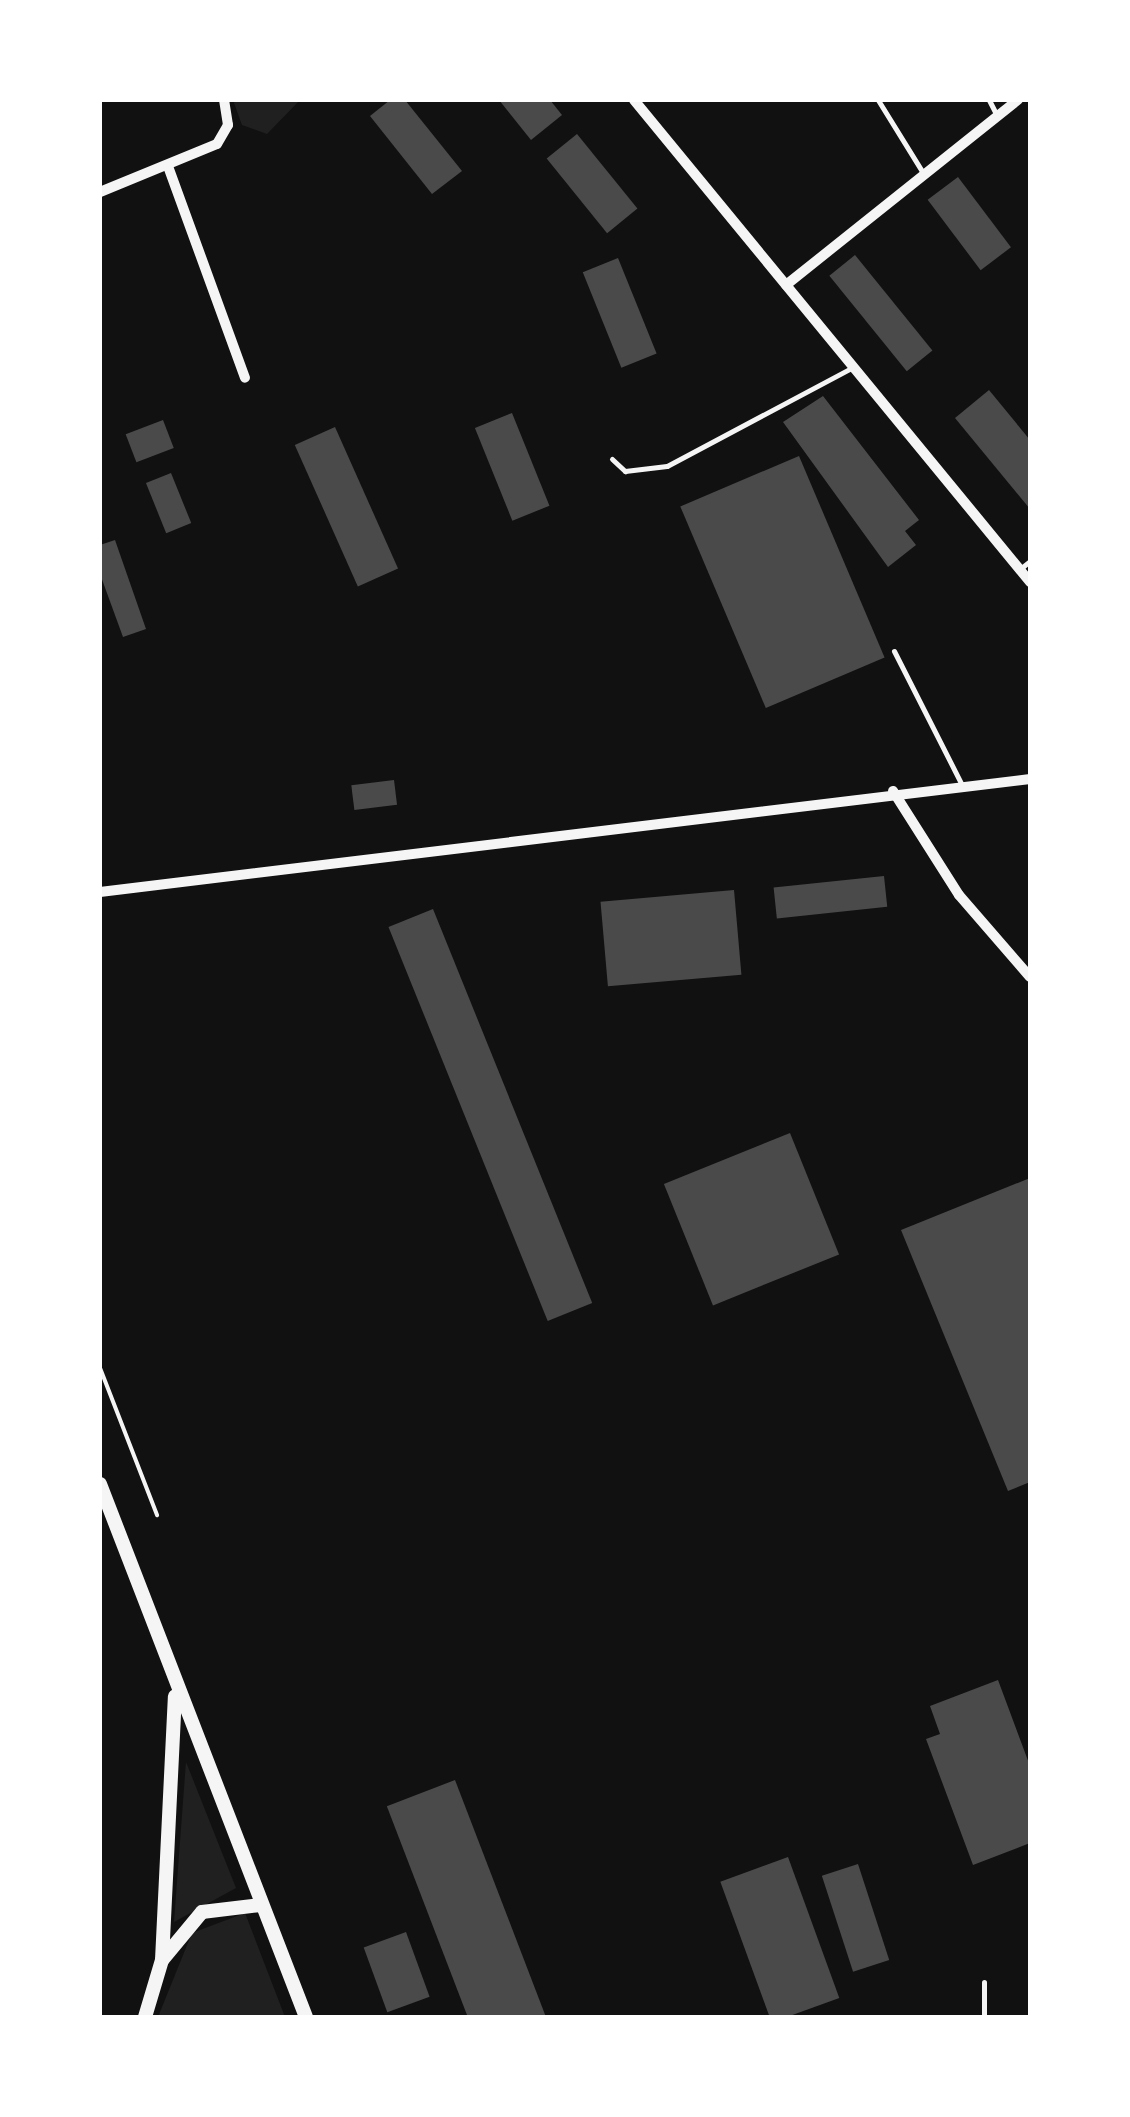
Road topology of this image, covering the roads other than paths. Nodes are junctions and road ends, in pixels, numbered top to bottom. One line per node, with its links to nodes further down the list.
1 (224, 100): 7 (street)
2 (634, 100): 10 (street)
3 (878, 100): 8 (lane)
4 (989, 100): 6 (lane)
5 (1018, 100): 6 (street)
6 (997, 117): 8 (street)
7 (169, 169): 9 (street); 12 (street)
8 (924, 176): 10 (street)
9 (100, 192)
10 (786, 286): 11 (street)
11 (852, 368): 13 (lane); 14 (street)
12 (246, 378)
13 (612, 458)
14 (1025, 565): 15 (street)
15 (1030, 582)
16 (894, 651): 18 (lane)
17 (1030, 780): 18 (street)
18 (962, 785): 19 (street)
19 (894, 791): 20 (street); 21 (street)
20 (100, 892)
21 (1030, 977)
22 (100, 1484): 23 (main road)
23 (176, 1686): 24 (main road); 25 (main road)
24 (262, 1905): 25 (main road); 28 (main road)
25 (162, 1960): 27 (main road)
26 (984, 1982): 29 (lane)
27 (145, 2017)
28 (306, 2017)
29 (984, 2017)

